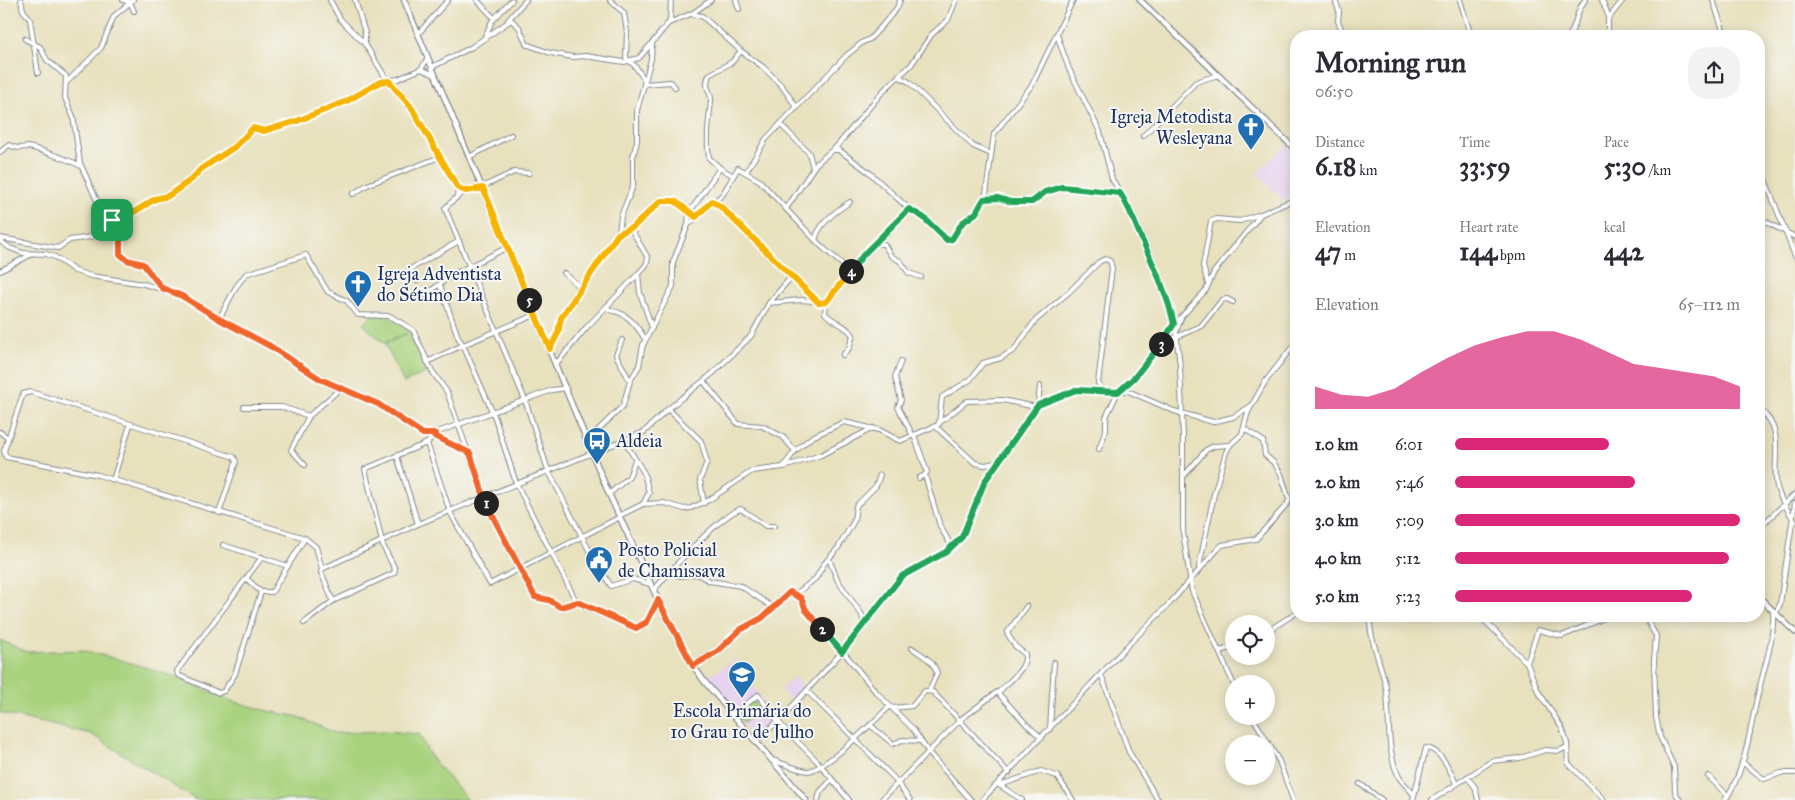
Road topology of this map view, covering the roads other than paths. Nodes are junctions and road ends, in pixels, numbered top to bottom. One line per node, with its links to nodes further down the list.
1 (21, 0): 41 (street)
2 (123, 0): 24 (street)
3 (330, 0): 43 (street)
4 (355, 0): 43 (street)
5 (404, 0): 37 (street)
6 (448, 0): 37 (street)
7 (477, 0): 28 (street)
8 (512, 0): 28 (street)
9 (526, 0): 30 (street)
10 (610, 0): 46 (street)
11 (672, 0): 31 (street)
12 (711, 0): 27 (street)
13 (736, 0): 25 (street)
14 (900, 0): 57 (street)
15 (956, 0): 52 (street)
16 (1073, 0): 38 (street)
17 (1140, 0): 51 (street)
18 (1335, 0): 32 (street)
19 (1460, 0): 33 (street)
20 (1585, 0): 34 (street)
21 (1602, 0): 29 (street)
22 (1623, 0): 29 (street)
23 (1713, 0): 36 (street)
24 (131, 1): 26 (street); 54 (street)
25 (739, 9)
26 (134, 11)
27 (691, 14): 31 (street); 44 (street)
28 (494, 18): 40 (street)
29 (1608, 19): 35 (street)
30 (507, 22): 40 (street); 46 (street)
31 (669, 23): 42 (street)
32 (1342, 30)
33 (1469, 30)
34 (1572, 30)
35 (1608, 30)
36 (1723, 30)
37 (418, 34): 45 (street)
38 (1057, 35): 64 (street); 77 (street)
39 (25, 39): 41 (street)
40 (484, 39): 47 (street)
41 (33, 43): 49 (street); 54 (street)
42 (652, 43): 46 (street); 55 (street)
43 (364, 44): 53 (street)
44 (741, 51): 57 (street); 68 (street)
45 (428, 58): 47 (street); 48 (street)
46 (631, 62): 55 (street)
47 (432, 67): 50 (street)
48 (421, 69): 50 (street); 53 (street)
49 (38, 73)
50 (435, 75): 66 (street)
51 (1218, 75): 60 (street); 61 (street)
52 (898, 76): 62 (street); 64 (street)
53 (389, 81): 65 (street); 89 (street)
54 (67, 82): 67 (street)
55 (644, 82): 56 (street); 96 (street)
56 (675, 87)
57 (797, 108): 58 (street)
58 (780, 124): 69 (street); 70 (street)
59 (511, 135): 66 (street)
60 (1143, 136)
61 (1290, 144)
62 (832, 151): 69 (street); 85 (street)
63 (0, 152): 67 (street)
64 (991, 154): 80 (street)
65 (440, 157): 74 (street); 78 (street)
66 (469, 157): 75 (street)
67 (81, 166): 90 (street)
68 (720, 168): 72 (street); 86 (street)
69 (813, 168): 84 (street)
70 (746, 172): 72 (street); 84 (street)
71 (529, 173): 75 (street)
72 (732, 175): 81 (street)
73 (1765, 180): 95 (street)
74 (458, 188): 76 (street); 79 (street)
75 (482, 188): 76 (street); 103 (street)
76 (466, 191): 79 (street)
77 (1120, 193): 80 (street); 128 (street)
78 (353, 194)
79 (457, 197): 100 (street)
80 (984, 199): 85 (street)
81 (712, 201): 88 (street); 112 (street)
82 (850, 202): 99 (street)
83 (1290, 202): 87 (street)
84 (786, 209): 99 (street)
85 (909, 209): 101 (street)
86 (690, 212): 88 (street); 93 (street); 94 (street)
87 (1261, 214): 116 (street); 116 (street)
88 (696, 217): 93 (street)
89 (118, 218): 90 (street); 92 (street)
90 (112, 220): 92 (street); 102 (street)
91 (1765, 221): 95 (street)
92 (115, 224): 117 (street)
93 (688, 226): 129 (street)
94 (631, 229): 96 (street); 111 (street)
95 (1784, 229): 97 (street); 105 (street)
96 (618, 234): 118 (street)
97 (1795, 237)
98 (0, 239): 102 (street); 104 (street)
99 (816, 240): 109 (street)
100 (458, 241): 107 (street); 114 (street)
101 (875, 244): 109 (street); 113 (street)
102 (44, 247): 106 (street)
103 (508, 247): 107 (street); 125 (street)
104 (32, 254): 106 (street); 108 (street)
105 (1795, 256)
106 (55, 257): 117 (street)
107 (469, 266): 115 (street); 130 (street)
108 (0, 271)
109 (850, 271): 120 (street)
110 (564, 273): 118 (street)
111 (638, 274): 124 (street); 129 (street)
112 (792, 276): 122 (street); 123 (street)
113 (921, 277)
114 (417, 281)
115 (440, 284): 119 (street); 135 (street)
116 (1208, 284): 126 (street)
117 (162, 288): 127 (street)
118 (581, 288): 136 (street)
119 (425, 295)
120 (826, 302): 123 (street); 138 (street)
121 (1233, 302): 131 (street)
122 (769, 303): 123 (street); 143 (street)
123 (819, 303)
124 (606, 306): 133 (street); 141 (street)
125 (536, 315): 130 (street); 136 (street)
126 (1181, 318): 128 (street); 131 (street)
127 (219, 319): 140 (street); 145 (street)
128 (1174, 324): 134 (street)
129 (652, 328): 133 (street)
130 (496, 331): 135 (street); 149 (street)
131 (1176, 336): 134 (street); 154 (street)
132 (622, 340): 142 (street)
133 (645, 340): 142 (street)
134 (1161, 344): 148 (street)
135 (464, 345): 140 (street); 155 (street)
136 (550, 349): 141 (street)
137 (1290, 350): 151 (street)
138 (843, 355)
139 (902, 361): 164 (street)
140 (427, 362): 158 (street)
141 (556, 364): 146 (street)
142 (630, 381): 170 (street)
143 (704, 382): 153 (street); 172 (street)
144 (1040, 386): 150 (street)
145 (341, 388): 156 (street); 165 (street)
146 (566, 388): 149 (street); 170 (street)
147 (1103, 390): 148 (street); 150 (street); 159 (street)
148 (1118, 392): 154 (street); 171 (street)
149 (525, 400): 155 (street); 180 (street)
150 (1037, 406): 159 (street); 177 (street)
151 (1251, 406): 154 (street); 162 (street)
152 (244, 407): 156 (street)
153 (668, 409): 167 (street); 190 (street)
154 (1182, 412): 184 (street)
155 (492, 413): 158 (street); 186 (street)
156 (309, 416): 178 (street)
157 (1765, 417): 191 (street)
158 (459, 425): 165 (street); 173 (street)
159 (937, 425): 164 (street); 177 (street)
160 (130, 426): 166 (street); 185 (street); 195 (street)
161 (873, 428): 164 (street); 172 (street); 179 (street)
162 (1245, 429): 169 (street); 213 (street)
163 (0, 432): 166 (street)
164 (913, 435): 182 (street)
165 (435, 436): 168 (street); 173 (street)
166 (8, 438): 185 (street)
167 (623, 439): 174 (street); 176 (street)
168 (427, 443): 175 (street); 194 (street)
169 (1230, 446): 184 (street); 213 (street)
170 (589, 447): 174 (street)
171 (1099, 449)
172 (795, 451): 179 (street)
173 (470, 453): 189 (street)
174 (591, 453): 180 (street); 187 (street)
175 (396, 456): 199 (street); 203 (street)
176 (634, 460): 187 (street); 193 (street)
177 (998, 462): 205 (street)
178 (305, 465)
179 (783, 467): 190 (street)
180 (548, 470): 186 (street); 202 (street)
181 (880, 475): 208 (street)
182 (925, 476): 183 (street); 205 (street)
183 (919, 478)
184 (1182, 478): 215 (street)
185 (113, 480): 195 (street)
186 (516, 483): 189 (street); 206 (street)
187 (609, 494): 196 (street)
188 (1795, 494): 191 (street)
189 (483, 497): 194 (street); 210 (street)
190 (704, 503): 193 (street)
191 (1786, 503): 197 (street); 198 (street)
192 (1795, 503): 197 (street)
193 (643, 504): 196 (street)
194 (450, 512): 199 (street); 210 (street)
195 (219, 513): 201 (street)
196 (619, 517): 202 (street); 216 (street)
197 (1794, 520): 226 (street)
198 (1765, 522)
199 (418, 524): 203 (street)
200 (774, 526): 212 (street)
201 (306, 538): 209 (street); 211 (street)
202 (582, 538): 206 (street); 216 (street)
203 (382, 541): 211 (street); 221 (street)
204 (223, 545): 207 (street)
205 (952, 547): 235 (street)
206 (551, 552): 210 (street); 222 (street)
207 (262, 557): 209 (street); 214 (street)
208 (829, 558): 219 (street); 235 (street)
209 (288, 566): 218 (street)
210 (520, 568): 222 (street)
211 (322, 569): 221 (street)
212 (670, 572): 217 (street); 225 (street)
213 (1198, 572): 215 (street)
214 (247, 578): 218 (street); 218 (street)
215 (1190, 580): 240 (street); 245 (street)
216 (650, 584): 217 (street)
217 (654, 590): 220 (street)
218 (261, 592)
219 (796, 594): 225 (street); 241 (street)
220 (658, 600): 222 (street); 244 (street)
221 (333, 601): 234 (street)
222 (578, 602)
223 (1765, 603): 226 (street)
224 (1027, 606): 249 (street)
225 (774, 608): 244 (street)
226 (1774, 612): 232 (street); 233 (street)
227 (1290, 617): 236 (street)
228 (1370, 622): 275 (street)
229 (1485, 622): 243 (street)
230 (1595, 622): 243 (street)
231 (1648, 622): 293 (street)
232 (1774, 622): 233 (street); 264 (street)
233 (1785, 622): 237 (street)
234 (304, 623)
235 (864, 625): 241 (street)
236 (1275, 626)
237 (1795, 632)
238 (912, 648): 248 (street)
239 (1225, 649): 240 (street)
240 (1219, 651): 246 (street)
241 (842, 652): 247 (street); 250 (street)
242 (1054, 662): 256 (street)
243 (1527, 663): 261 (street)
244 (693, 666): 251 (street)
245 (1101, 674): 256 (street); 286 (street)
246 (1230, 675)
247 (807, 691): 253 (street); 257 (street)
248 (929, 691): 250 (street); 252 (street)
249 (999, 692): 252 (street); 258 (street)
250 (891, 707): 254 (street); 260 (street)
251 (733, 716): 253 (street); 259 (street)
252 (960, 720): 262 (street); 266 (street)
253 (778, 721): 259 (street); 265 (street)
254 (870, 725): 257 (street); 260 (street)
255 (1257, 725): 287 (street)
256 (1050, 729): 258 (street)
257 (855, 738): 265 (street); 271 (street)
258 (1042, 738): 266 (street)
259 (756, 742): 263 (street)
260 (920, 742): 262 (street)
261 (1567, 747): 269 (street); 292 (street)
262 (929, 753): 271 (street); 282 (street)
263 (771, 760): 265 (street); 277 (street)
264 (1742, 762): 267 (street); 276 (street)
265 (821, 765): 270 (street)
266 (1009, 773): 274 (street)
267 (1795, 773)
268 (1708, 776): 276 (street)
269 (1467, 777): 273 (street); 291 (street)
270 (832, 779): 278 (street); 279 (street)
271 (898, 784): 280 (street); 281 (street)
272 (1360, 784): 288 (street)
273 (1456, 784): 275 (street); 290 (street)
274 (999, 785): 283 (street); 284 (street); 285 (street)
275 (1414, 795): 289 (street)
276 (1727, 798)
277 (806, 800)
278 (818, 800)
279 (849, 800)
280 (882, 800)
281 (910, 800)
282 (971, 800)
283 (982, 800)
284 (1022, 800)
285 (1073, 800)
286 (1158, 800)
287 (1293, 800)
288 (1382, 800)
289 (1413, 800)
290 (1432, 800)
291 (1478, 800)
292 (1604, 800)
293 (1680, 800)

